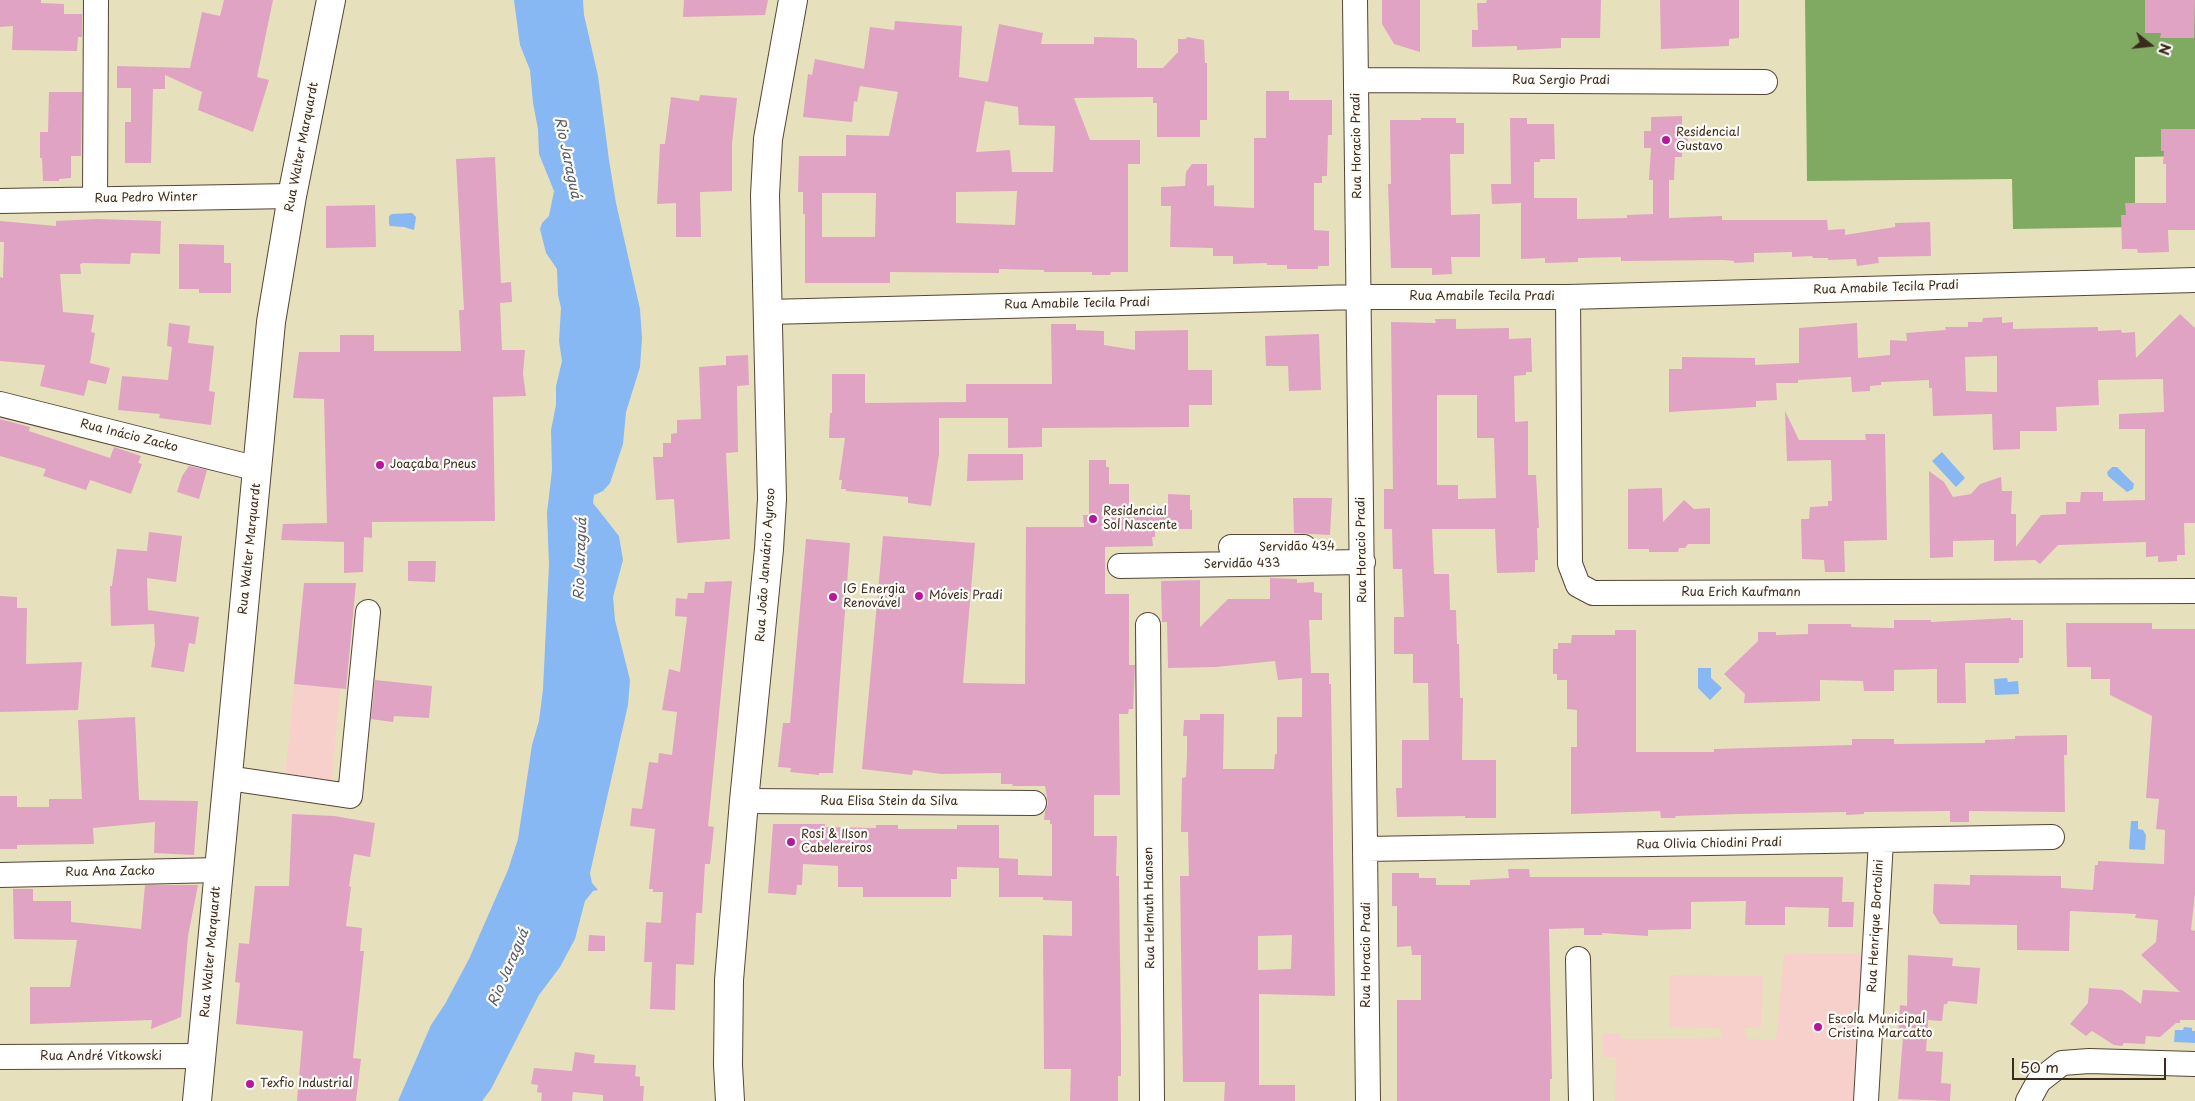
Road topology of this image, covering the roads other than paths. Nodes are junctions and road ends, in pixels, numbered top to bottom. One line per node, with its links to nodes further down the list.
1 (96, 0): 8 (street)
2 (331, 0): 7 (main road, Rua Walter Marquardt)
3 (793, 0): 13 (main road, Rua João Januário Ayroso)
4 (1355, 0): 5 (street, Rua Horacio Pradi)
5 (1356, 80): 6 (street, Rua Sergio Pradi); 11 (street, Rua Horacio Pradi)
6 (1765, 82)
7 (292, 196): 8 (street, Rua Pedro Winter); 15 (main road, Rua Walter Marquardt)
8 (95, 199): 9 (street, Rua Pedro Winter)
9 (0, 201)
10 (2195, 280): 12 (street, Rua Amabile Tecila Pradi)
11 (1358, 297): 12 (street, Rua Amabile Tecila Pradi); 13 (street, Rua Amabile Tecila Pradi); 17 (street, Rua Horacio Pradi)
12 (1568, 297): 19 (street, Rua Erich Kaufmann)
13 (768, 312): 23 (main road, Rua João Januário Ayroso)
14 (0, 404): 15 (street, Rua Inácio Zacko)
15 (258, 469): 22 (main road, Rua Walter Marquardt)
16 (1231, 548): 17 (street, Servidão 434)
17 (1363, 554): 18 (street, Servidão 433); 27 (street, Rua Horacio Pradi)
18 (1120, 566)
19 (2195, 591)
20 (368, 612): 22 (street)
21 (1148, 624): 36 (street, Rua Helmuth Hansen)
22 (228, 778): 28 (main road, Rua Walter Marquardt)
23 (744, 801): 24 (street, Rua Elisa Stein da Silva); 35 (main road, Rua João Januário Ayroso)
24 (1034, 803)
25 (2052, 837): 26 (street, Rua Olivia Chiodini Pradi)
26 (1881, 841): 27 (street, Rua Olivia Chiodini Pradi); 39 (street, Rua Henrique Bortolini)
27 (1366, 849): 37 (street, Rua Horacio Pradi)
28 (219, 870): 29 (street, Rua Ana Zacko); 31 (main road, Rua Walter Marquardt)
29 (0, 875)
30 (1578, 959): 38 (street)
31 (201, 1056): 32 (street, Rua André Vitkowski); 34 (main road, Rua Walter Marquardt)
32 (0, 1057)
33 (2195, 1064): 40 (street)
34 (197, 1101)
35 (730, 1101)
36 (1152, 1101)
37 (1368, 1101)
38 (1581, 1101)
39 (1866, 1101)
40 (2028, 1101)

